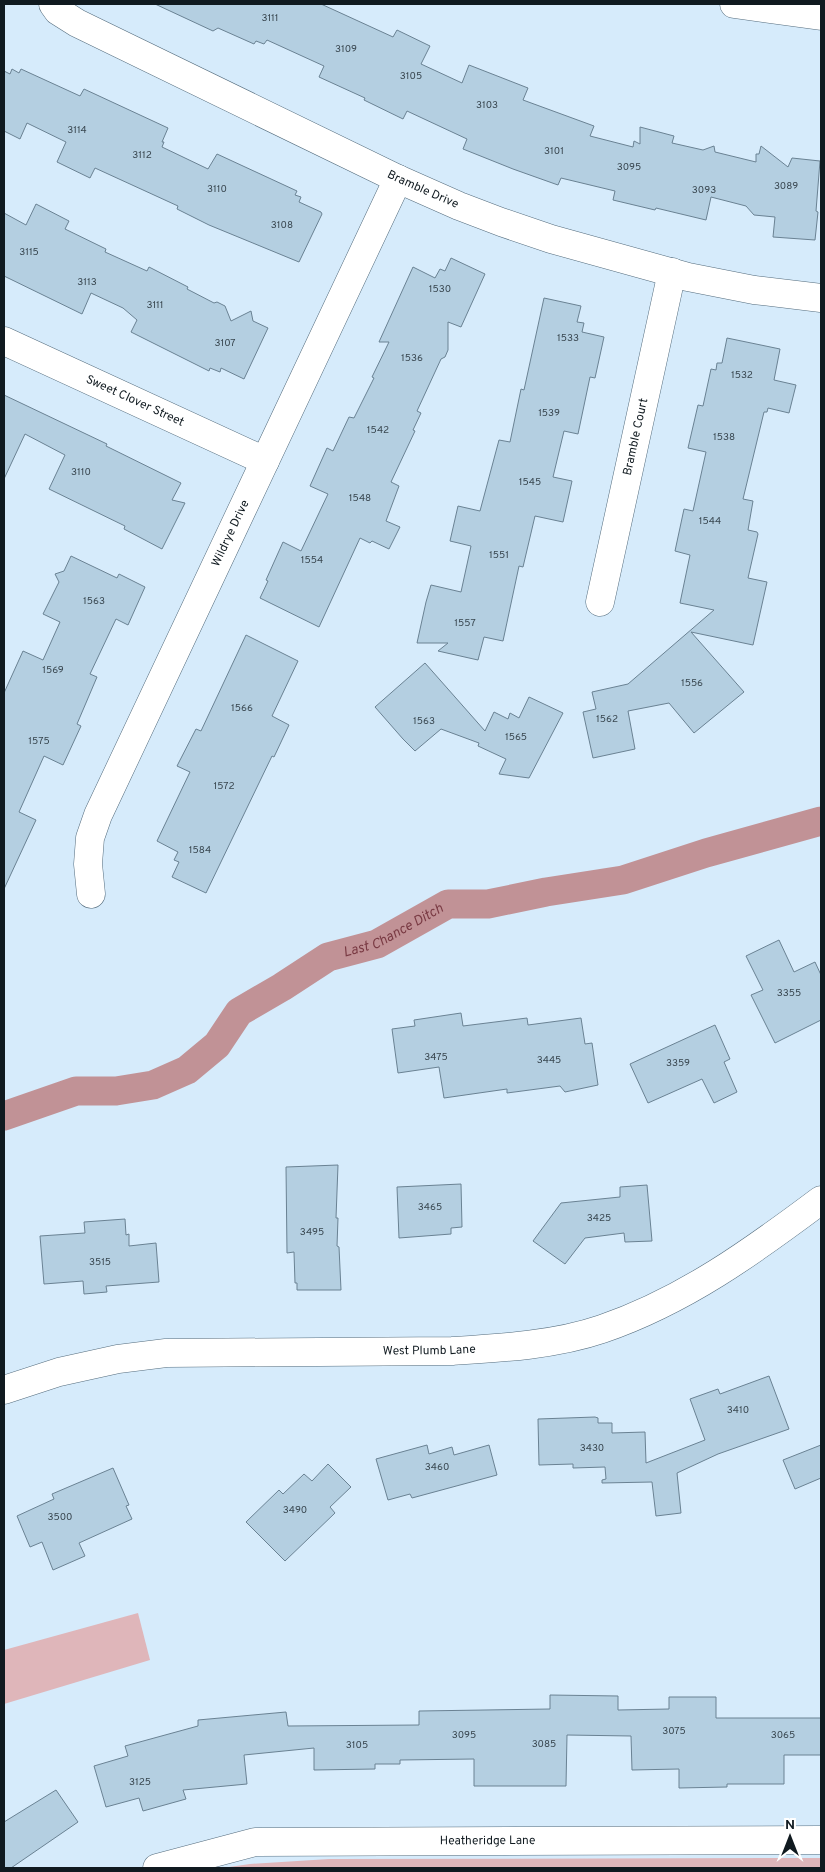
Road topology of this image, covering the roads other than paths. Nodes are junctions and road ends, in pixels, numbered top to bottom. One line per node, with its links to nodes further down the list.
1 (53, 4): 4 (street, Bramble Drive)
2 (734, 4): 3 (street)
3 (821, 16)
4 (398, 179): 5 (street, Bramble Drive); 8 (street, Wildrye Drive)
5 (672, 272): 6 (street, Bramble Drive); 9 (street, Bramble Court)
6 (821, 298)
7 (4, 341): 8 (street, Sweet Clover Street)
8 (265, 461): 10 (street, Wildrye Drive)
9 (600, 602)
10 (91, 894)
11 (821, 1200): 12 (street, West Plumb Lane)
12 (4, 1390)
13 (821, 1840): 14 (street, Heatheridge Lane)
14 (157, 1868)

